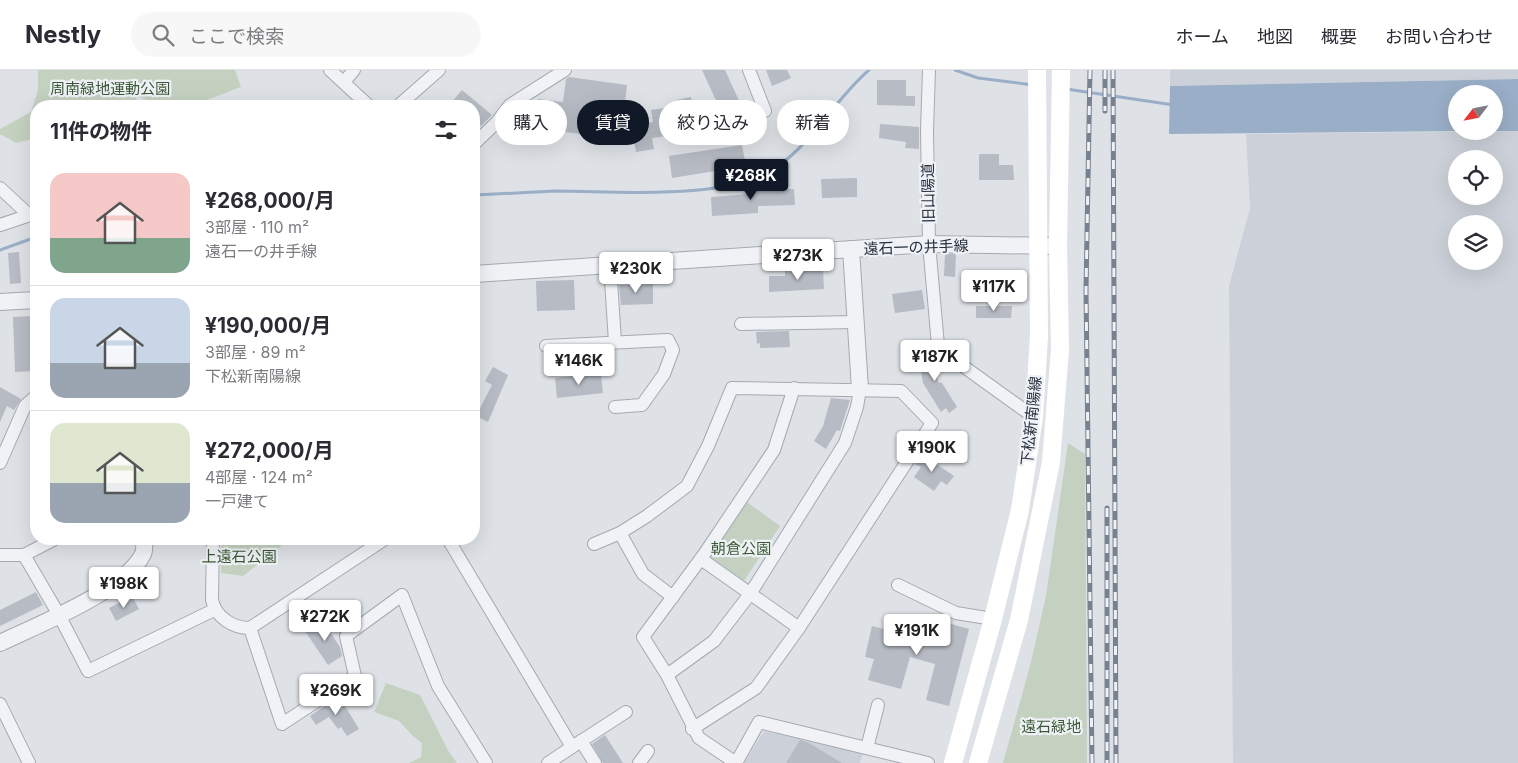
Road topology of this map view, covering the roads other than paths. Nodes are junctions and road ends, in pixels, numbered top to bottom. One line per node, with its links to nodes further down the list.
1 (330, 70): 8 (street)
2 (354, 70): 8 (street)
3 (440, 70): 11 (street)
4 (565, 70): 13 (street)
5 (749, 70): 12 (street)
6 (929, 70): 18 (street, 旧山陽道)
7 (1037, 72): 19 (main road, 下松新南陽線)
8 (344, 82): 10 (street)
9 (1060, 82): 20 (main road, 下松新南陽線)
10 (363, 100)
11 (405, 100)
12 (761, 100)
13 (480, 138)
14 (0, 188): 15 (street)
15 (30, 212)
16 (30, 215): 17 (street)
17 (0, 225)
18 (929, 244): 19 (street, 遠石一の井手線); 21 (street, 遠石一の井手線); 34 (street, 旧山陽道)
19 (1037, 244): 20 (street, 遠石一の井手線); 34 (main road, 下松新南陽線)
20 (1058, 246): 71 (main road, 下松新南陽線)
21 (851, 249): 22 (street, 遠石一の井手線); 26 (street)
22 (610, 265): 23 (street, 遠石一の井手線); 28 (street)
23 (480, 274)
24 (30, 300): 25 (street)
25 (0, 302)
26 (856, 322): 27 (street); 31 (street)
27 (742, 324)
28 (615, 342): 29 (street); 33 (street)
29 (546, 346)
30 (794, 388): 31 (street); 36 (street); 45 (street)
31 (860, 389): 47 (street); 53 (street)
32 (30, 401): 35 (street)
33 (614, 407)
34 (1034, 418): 51 (main road, 下松新南陽線)
35 (0, 463)
36 (620, 533): 37 (street); 48 (street)
37 (594, 544)
38 (43, 545): 44 (street)
39 (144, 545): 50 (street)
40 (213, 545): 49 (street)
41 (376, 545): 52 (street)
42 (452, 545): 60 (street)
43 (0, 555): 44 (street)
44 (24, 555): 50 (street)
45 (701, 559): 47 (street); 48 (street)
46 (898, 585): 51 (street)
47 (750, 594): 53 (street); 55 (street)
48 (673, 597): 55 (street)
49 (214, 610): 50 (street); 52 (street)
50 (59, 615): 54 (street)
51 (993, 619): 70 (main road, 下松新南陽線)
52 (250, 628): 64 (street)
53 (799, 628): 59 (street)
54 (0, 643)
55 (667, 675): 59 (street)
56 (0, 704): 63 (street)
57 (878, 706): 61 (street)
58 (626, 712): 60 (street)
59 (693, 728): 68 (street)
60 (576, 744): 65 (street); 66 (street)
61 (868, 748): 68 (street); 69 (street)
62 (648, 751): 67 (street)
63 (29, 763)
64 (486, 763)
65 (548, 763)
66 (595, 763)
67 (639, 763)
68 (736, 763)
69 (928, 763)
70 (953, 763)
71 (978, 763)

